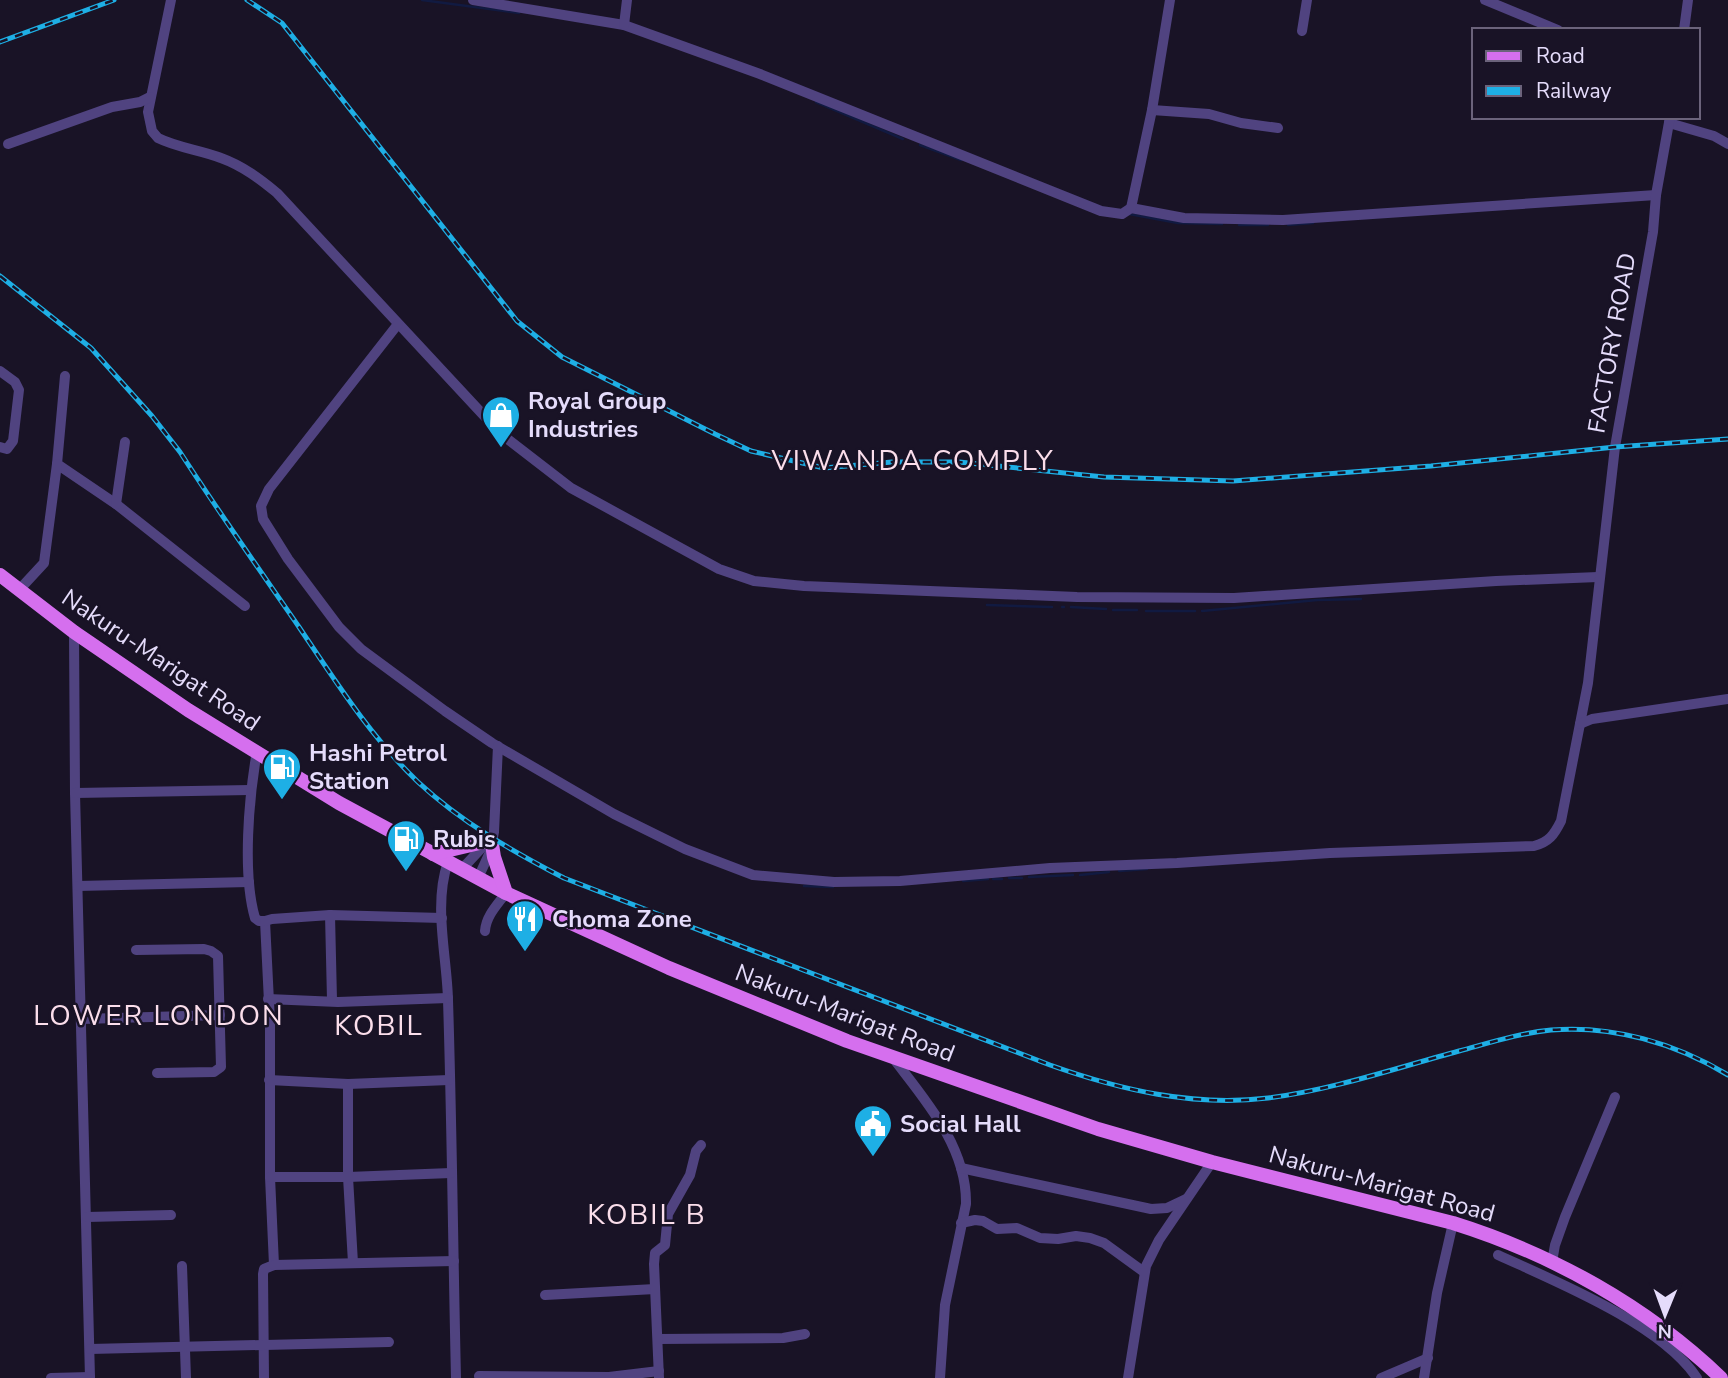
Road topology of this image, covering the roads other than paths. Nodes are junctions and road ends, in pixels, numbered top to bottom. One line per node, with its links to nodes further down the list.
1 (172, 0): 12 (street)
2 (473, 0): 8 (street)
3 (627, 0): 8 (street)
4 (1170, 0): 13 (street)
5 (1307, 0): 11 (street)
6 (1486, 0): 9 (street)
7 (1688, 0): 10 (street)
8 (624, 24): 19 (street)
9 (1553, 28)
10 (1684, 28)
11 (1302, 31)
12 (150, 97): 16 (street); 20 (street)
13 (1152, 110): 15 (street); 19 (street)
14 (1670, 120): 17 (street); 18 (street, FACTORY ROAD)
15 (1278, 128)
16 (8, 144)
17 (1728, 144)
18 (1656, 195): 19 (street); 28 (street, FACTORY ROAD)
19 (1131, 208)
20 (398, 324): 28 (street); 34 (street, FACTORY ROAD)
21 (0, 371): 24 (street)
22 (65, 376): 25 (street)
23 (125, 442): 26 (street)
24 (0, 447)
25 (57, 464): 26 (street); 29 (street)
26 (116, 504): 30 (street)
27 (0, 575): 29 (main road, Nakuru-Marigat Road)
28 (1598, 577): 33 (street, FACTORY ROAD)
29 (19, 590): 31 (main road, Nakuru-Marigat Road)
30 (245, 607)
31 (74, 632): 35 (main road, Nakuru-Marigat Road); 37 (street)
32 (1728, 699): 33 (street)
33 (1580, 724): 34 (street, FACTORY ROAD)
34 (498, 746): 38 (street)
35 (257, 751): 36 (street); 39 (main road, Nakuru-Marigat Road)
36 (250, 790): 37 (street); 42 (street)
37 (75, 793): 43 (street)
38 (491, 840): 39 (main road); 40 (street); 41 (street); 44 (main road)
39 (433, 854): 40 (main road, Nakuru-Marigat Road)
40 (455, 866): 41 (main road, Nakuru-Marigat Road); 46 (street)
41 (478, 878): 44 (main road, Nakuru-Marigat Road)
42 (249, 882): 43 (street); 47 (street)
43 (78, 886): 54 (street)
44 (506, 893): 48 (street); 55 (main road, Nakuru-Marigat Road)
45 (330, 915): 46 (street); 47 (street); 52 (street)
46 (442, 918): 50 (street)
47 (265, 921): 51 (street)
48 (485, 931)
49 (136, 950): 53 (street)
50 (448, 998): 52 (street); 58 (street)
51 (268, 999): 52 (street); 57 (street)
52 (332, 1000)
53 (220, 1014): 54 (street); 56 (street)
54 (82, 1019): 69 (street)
55 (893, 1058): 62 (main road, Nakuru-Marigat Road); 63 (street)
56 (158, 1073)
57 (269, 1080): 59 (street); 65 (street)
58 (449, 1080): 59 (street); 64 (street)
59 (348, 1084): 66 (street)
60 (1615, 1097): 74 (street)
61 (701, 1145): 79 (street)
62 (1212, 1163): 67 (street); 71 (main road, Nakuru-Marigat Road)
63 (961, 1168): 67 (street); 70 (street)
64 (451, 1173): 66 (street); 73 (street)
65 (270, 1177): 66 (street); 76 (street)
66 (348, 1177): 75 (street)
67 (1188, 1198): 78 (street)
68 (171, 1215): 69 (street)
69 (87, 1217): 86 (street)
70 (961, 1223): 78 (street); 96 (street)
71 (1453, 1223): 74 (main road, Nakuru-Marigat Road); 87 (street)
72 (1498, 1255): 100 (street)
73 (454, 1261): 75 (street); 95 (street)
74 (1552, 1262): 88 (main road, Nakuru-Marigat Road)
75 (353, 1263): 76 (street)
76 (274, 1265): 84 (street)
77 (182, 1266): 85 (street)
78 (1144, 1272): 97 (street)
79 (655, 1289): 80 (street); 82 (street)
80 (545, 1294)
81 (805, 1334): 82 (street)
82 (659, 1339): 89 (street)
83 (389, 1342): 84 (street)
84 (264, 1344): 85 (street); 94 (street)
85 (186, 1346): 86 (street); 93 (street)
86 (90, 1349): 92 (street)
87 (1427, 1358): 98 (street); 99 (street)
88 (1704, 1361): 101 (street); 102 (main road, Nakuru-Marigat Road)
89 (659, 1374): 90 (street)
90 (479, 1376)
91 (51, 1378): 92 (street)
92 (90, 1378)
93 (187, 1378)
94 (264, 1378)
95 (456, 1378)
96 (940, 1378)
97 (1128, 1378)
98 (1381, 1378)
99 (1424, 1378)
100 (1697, 1378)
101 (1714, 1378)
102 (1721, 1378)

